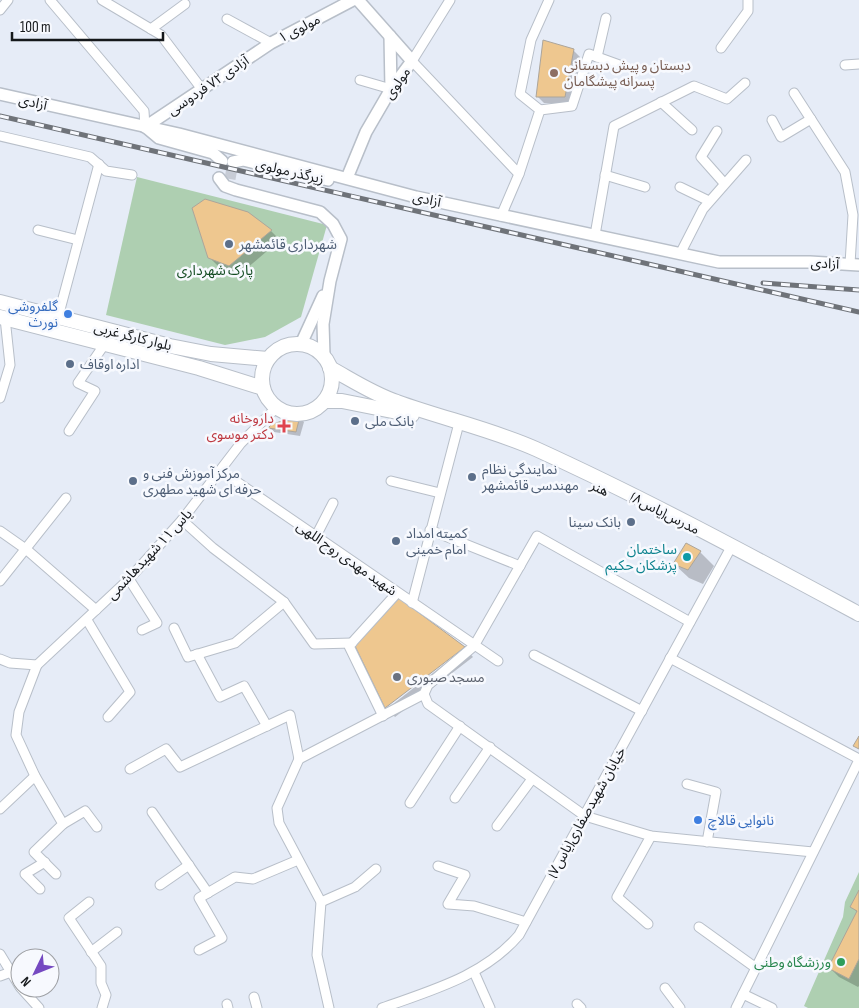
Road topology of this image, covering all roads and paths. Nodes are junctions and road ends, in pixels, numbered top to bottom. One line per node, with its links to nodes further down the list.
1 (8, 0): 11 (street)
2 (50, 0): 33 (street)
3 (102, 0): 9 (street)
4 (354, 0): 16 (street, مولوی ۱)
5 (358, 0): 15 (street, مولوی)
6 (450, 0): 19 (street)
7 (549, 0): 30 (street)
8 (748, 0): 17 (street)
9 (116, 3): 14 (street)
10 (185, 4): 14 (street)
11 (0, 10)
12 (227, 18): 16 (street)
13 (606, 18): 18 (street)
14 (151, 29): 25 (street)
15 (390, 36): 19 (street, مولوی); 26 (street)
16 (271, 43): 25 (street, آزادی ۷۲ فردوسی)
17 (721, 48)
18 (596, 57): 22 (street); 30 (street)
19 (412, 62): 26 (street, مولوی); 39 (street)
20 (859, 64): 21 (street)
21 (845, 65)
22 (622, 66)
23 (360, 80): 26 (street)
24 (745, 83): 29 (street)
25 (201, 88): 33 (street, آزادی ۷۲ فردوسی)
26 (391, 89): 43 (street, مولوی)
27 (794, 93): 31 (street)
28 (0, 94): 33 (street, آزادی)
29 (661, 102): 34 (street); 41 (street)
30 (540, 110): 39 (street)
31 (810, 119): 32 (street); 53 (street)
32 (772, 120)
33 (145, 127): 43 (street, آزادی); 43 (street, زیرگذر مولوی)
34 (692, 130)
35 (717, 131): 44 (street)
36 (0, 136): 38 (street)
37 (746, 160): 44 (street)
38 (99, 164): 40 (street); 51 (street)
39 (518, 174): 48 (street)
40 (132, 175)
41 (605, 175): 45 (street); 50 (street)
42 (225, 178): 54 (street)
43 (347, 178): 48 (street, آزادی)
44 (724, 183): 47 (street)
45 (645, 187)
46 (680, 187): 47 (street)
47 (709, 201): 52 (street)
48 (502, 216): 50 (street, آزادی)
49 (38, 230): 51 (street)
50 (595, 235): 52 (street, آزادی)
51 (78, 240): 56 (street)
52 (680, 254): 53 (street, آزادی)
53 (854, 265)
54 (330, 281): 59 (street); 62 (street)
55 (0, 302): 56 (main road, بلوار کارگر غربی)
56 (58, 317): 58 (main road, بلوار کارگر غربی)
57 (2, 318): 60 (main road, بلوار کارگر غربی); 64 (street)
58 (107, 330): 60 (main road); 61 (main road, بلوار کارگر غربی)
59 (301, 344): 61 (main road); 62 (main road)
60 (104, 345): 63 (main road, بلوار کارگر غربی); 68 (street)
61 (268, 359): 63 (main road)
62 (327, 362): 65 (main road); 87 (main road, مدرس(یاس۸))
63 (263, 388): 66 (main road)
64 (0, 398)
65 (325, 401): 66 (main road); 67 (main road, هنر)
66 (277, 407): 69 (street, یاس ۱۱ شهیدهاشمی)
67 (458, 427): 71 (street); 79 (main road, هنر)
68 (69, 431)
69 (221, 471): 74 (street, یاس ۱۱ شهیدهاشمی); 77 (street, شهید مهدی روح اللهی)
70 (391, 481): 71 (street)
71 (440, 493): 75 (street)
72 (66, 498): 78 (street)
73 (333, 504): 77 (street)
74 (182, 520): 81 (street, یاس ۱۱ شهیدهاشمی); 84 (street)
75 (430, 530): 80 (street); 85 (street)
76 (0, 532): 78 (street)
77 (316, 536): 83 (street, شهید مهدی روح اللهی)
78 (27, 550): 82 (street); 86 (street)
79 (729, 551): 89 (main road, هنر); 90 (street, خیابان شهیدصفاری(یاس۷))
80 (520, 566): 90 (street); 94 (street)
81 (129, 579): 86 (street, یاس ۱۱ شهیدهاشمی); 92 (street)
82 (0, 581)
83 (397, 592): 85 (street, شهید مهدی روح اللهی); 93 (street)
84 (284, 602): 93 (street); 95 (street)
85 (412, 603): 94 (street, شهید مهدی روح اللهی)
86 (96, 610): 88 (street, یاس ۱۱ شهیدهاشمی)
87 (859, 614)
88 (87, 620): 100 (street, یاس ۱۱ شهیدهاشمی); 104 (street)
89 (859, 621)
90 (690, 622): 97 (street, خیابان شهیدصفاری(یاس۷))
91 (174, 628): 95 (street)
92 (142, 630)
93 (352, 643): 103 (street)
94 (474, 646): 99 (street, شهید مهدی روح اللهی); 101 (street)
95 (197, 654): 105 (street)
96 (534, 656): 102 (street)
97 (670, 658): 102 (street, خیابان شهیدصفاری(یاس۷)); 109 (street)
98 (0, 659): 100 (street)
99 (498, 661)
100 (36, 665): 111 (street)
101 (424, 694): 103 (street); 106 (street)
102 (642, 711): 118 (street, خیابان شهیدصفاری(یاس۷))
103 (383, 716): 108 (street)
104 (108, 717)
105 (267, 726): 108 (street); 110 (street)
106 (460, 726): 107 (street); 115 (street)
107 (490, 747): 112 (street); 114 (street)
108 (299, 759): 125 (street)
109 (859, 759): 124 (street)
110 (130, 769)
111 (35, 776): 116 (street); 119 (street)
112 (532, 779): 118 (street); 120 (street)
113 (687, 784): 123 (street)
114 (455, 798)
115 (410, 803)
116 (0, 809)
117 (152, 812): 127 (street)
118 (585, 816): 122 (street); 136 (street, خیابان شهیدصفاری(یاس۷))
119 (63, 824): 121 (street); 126 (street)
120 (497, 826)
121 (97, 827)
122 (651, 836): 123 (street); 137 (street)
123 (707, 842): 124 (street)
124 (813, 852): 143 (street)
125 (298, 860): 133 (street); 135 (street)
126 (45, 862): 130 (street); 132 (street)
127 (189, 865): 131 (street); 133 (street)
128 (438, 866): 136 (street)
129 (376, 869): 135 (street)
130 (56, 874)
131 (160, 885)
132 (40, 889)
133 (208, 893): 140 (street)
134 (89, 902): 141 (street)
135 (321, 902): 154 (street)
136 (526, 922): 145 (street, خیابان شهیدصفاری(یاس۷))
137 (648, 924)
138 (699, 927): 143 (street)
139 (117, 932): 141 (street)
140 (200, 950)
141 (91, 952): 152 (street)
142 (0, 954): 144 (street)
143 (756, 968): 148 (street)
144 (10, 972): 146 (street)
145 (474, 972): 155 (street, خیابان شهیدصفاری(یاس۷)); 156 (street)
146 (0, 976)
147 (665, 988): 157 (street)
148 (743, 994): 158 (street); 159 (street)
149 (254, 997): 153 (street)
150 (30, 998): 151 (street)
151 (39, 1008)
152 (102, 1008)
153 (257, 1008)
154 (329, 1008)
155 (382, 1008)
156 (490, 1008)
157 (680, 1008)
158 (736, 1008)
159 (772, 1008)

